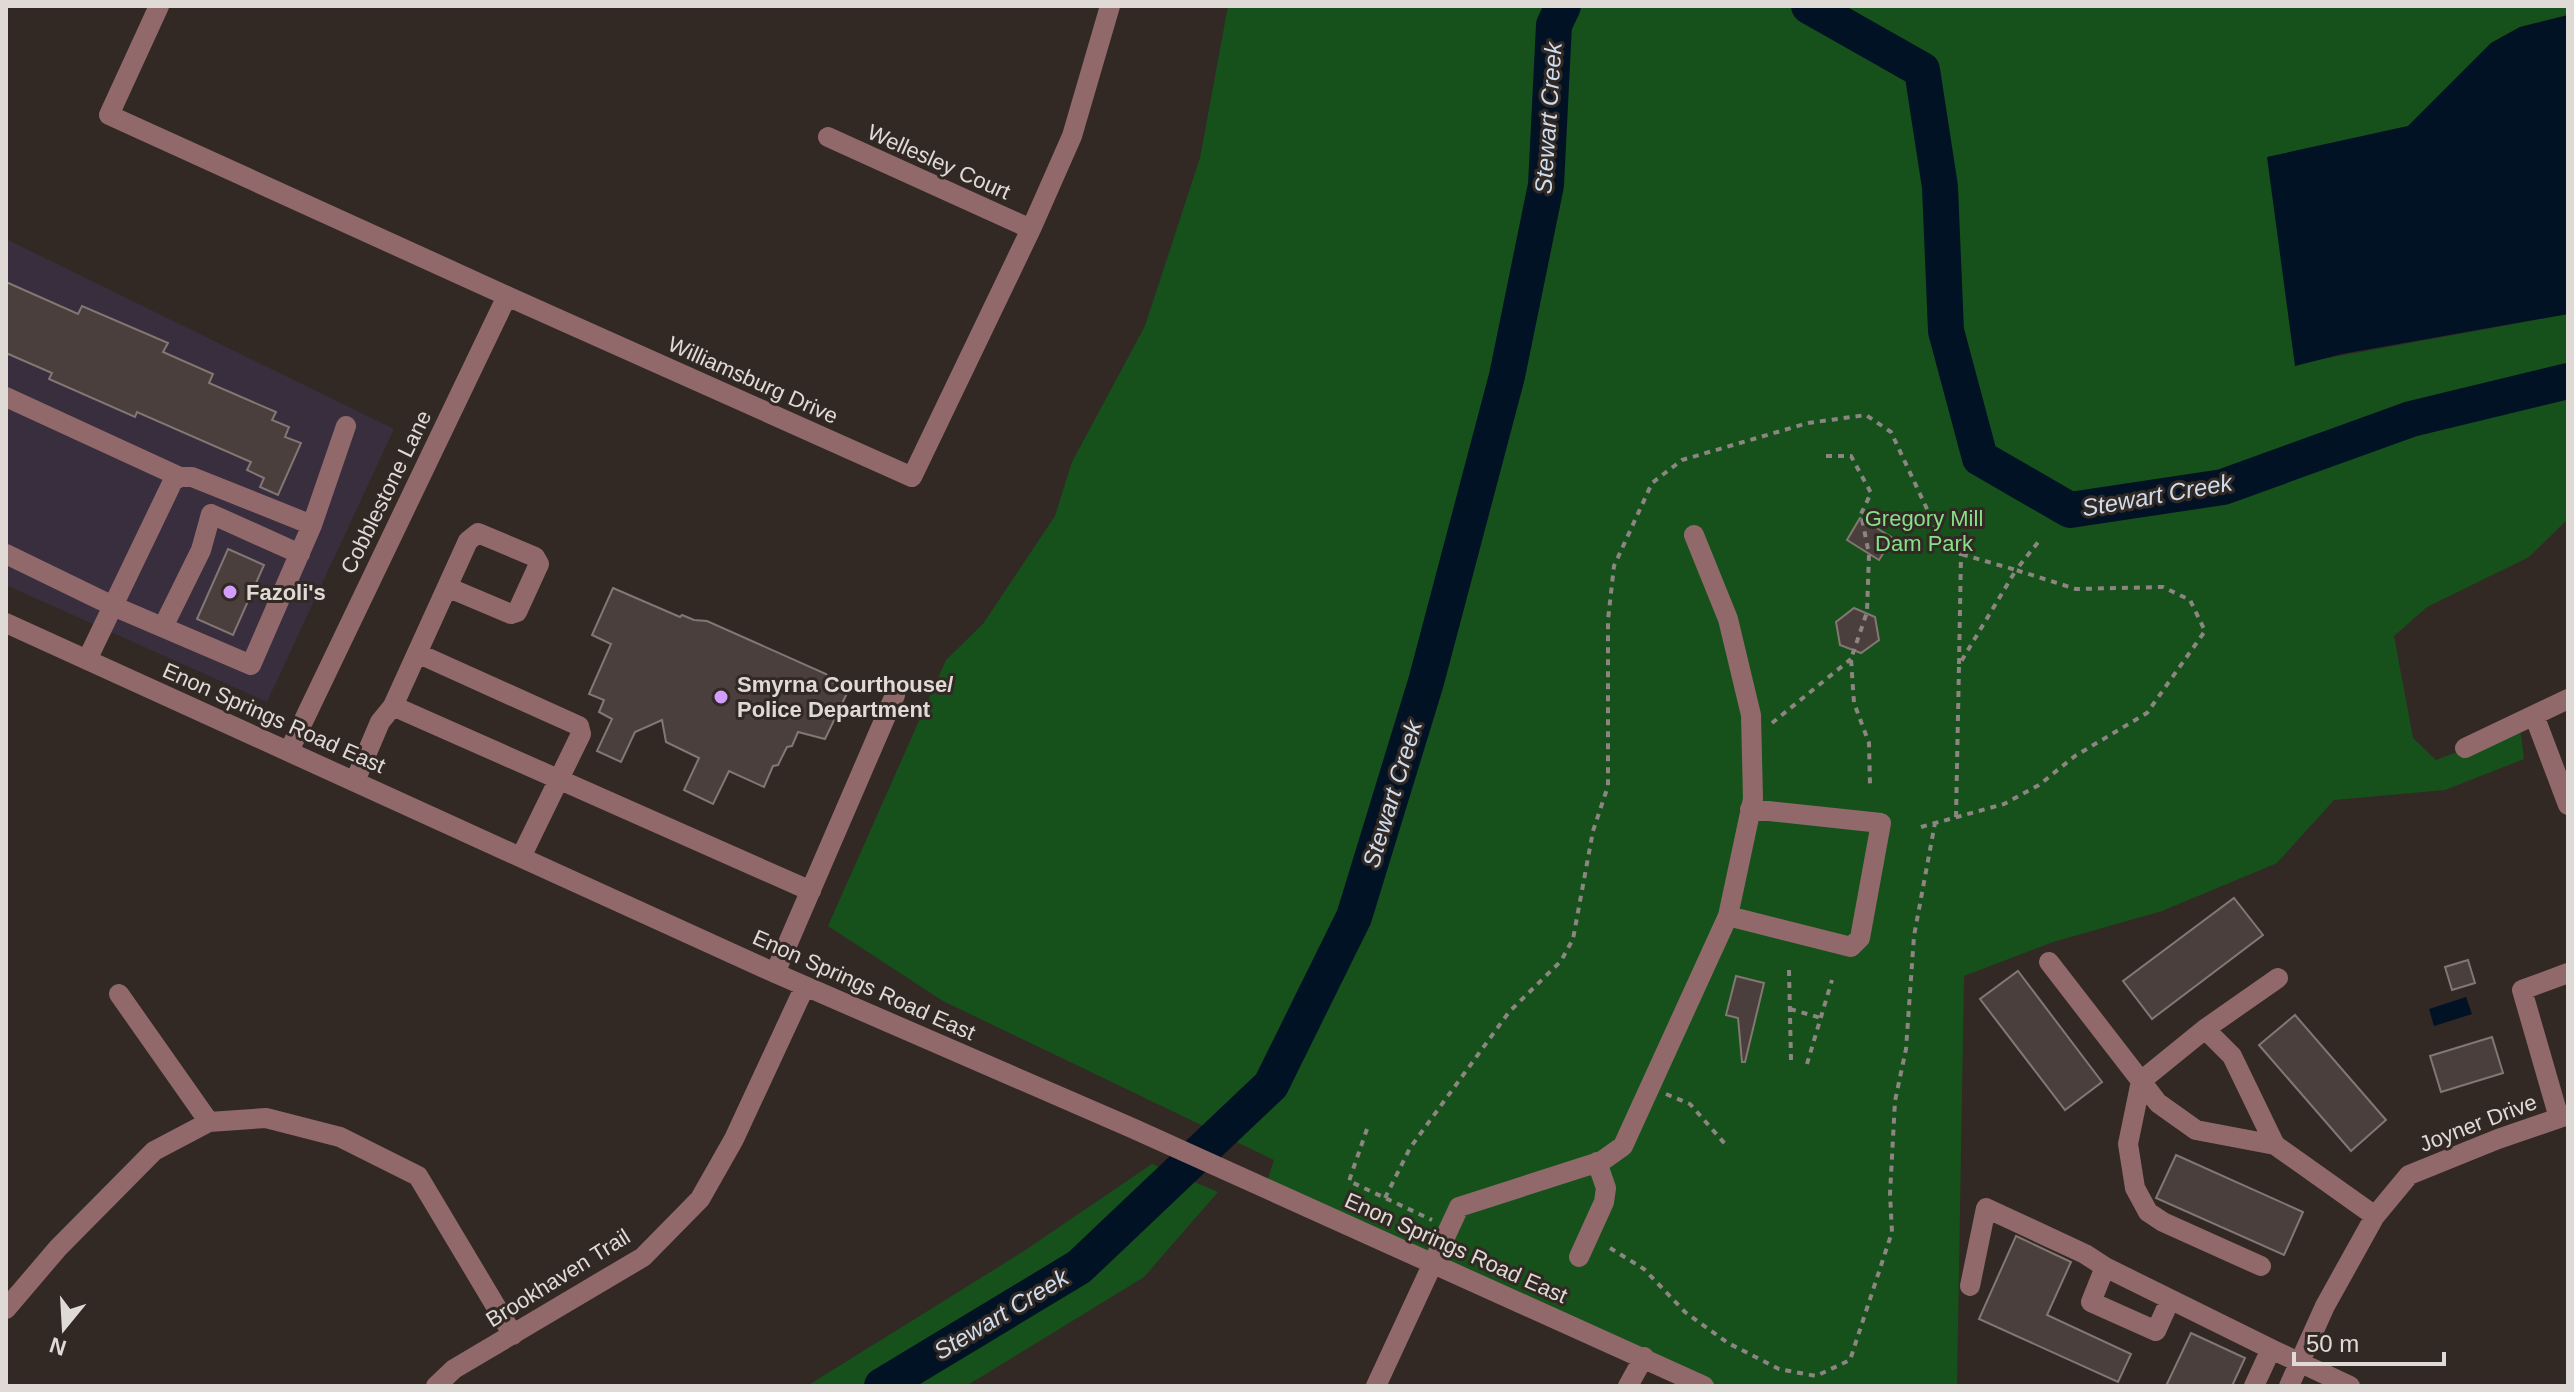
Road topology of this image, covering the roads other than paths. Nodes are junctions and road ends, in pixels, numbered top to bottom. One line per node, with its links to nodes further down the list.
1 (159, 6): 5 (street, Williamsburg Drive)
2 (1110, 6): 4 (street, Williamsburg Drive)
3 (828, 137): 4 (street, Wellesley Court)
4 (1031, 229): 5 (street, Williamsburg Drive)
5 (507, 296): 24 (street, Cobblestone Lane)
6 (6, 397): 8 (street)
7 (346, 426): 9 (street)
8 (180, 477): 9 (street); 14 (street)
9 (312, 525): 12 (street)
10 (1694, 535): 28 (street)
11 (6, 554): 14 (street)
12 (300, 554): 16 (street); 16 (street)
13 (447, 587): 13 (street); 17 (street)
14 (113, 606): 16 (street); 18 (street)
15 (6, 623): 18 (street, Enon Springs Road East)
16 (163, 627)
17 (417, 653): 21 (street); 25 (street)
18 (87, 660): 24 (street, Enon Springs Road East)
19 (895, 695): 30 (street)
20 (2568, 699): 22 (street)
21 (393, 706): 25 (street); 26 (street)
22 (2534, 715): 23 (street); 27 (street)
23 (2465, 748)
24 (289, 751): 26 (street, Enon Springs Road East)
25 (560, 780): 29 (street); 30 (street)
26 (355, 781): 29 (street, Enon Springs Road East)
27 (2568, 805)
28 (1750, 809): 31 (street); 31 (street)
29 (521, 857): 33 (street, Enon Springs Road East)
30 (811, 891): 33 (street)
31 (1728, 916): 43 (street)
32 (2049, 962): 39 (street)
33 (775, 973): 36 (street, Enon Springs Road East)
34 (2568, 973): 40 (street)
35 (2278, 978): 38 (street)
36 (805, 986): 46 (street, Enon Springs Road East); 52 (street, Brookhaven Trail)
37 (119, 994): 41 (street)
38 (2205, 1029): 39 (street); 42 (street)
39 (2141, 1081): 42 (street); 47 (street)
40 (2564, 1116): 44 (street, Joyner Drive)
41 (209, 1122): 51 (street); 52 (street)
42 (2275, 1145): 44 (street)
43 (1597, 1162): 45 (street); 46 (street)
44 (2375, 1216): 55 (street, Joyner Drive)
45 (1579, 1257)
46 (1431, 1264): 54 (street, Enon Springs Road East); 58 (street)
47 (2261, 1266)
48 (2105, 1267): 49 (street); 50 (street); 50 (street)
49 (1970, 1286)
50 (2170, 1300): 53 (street)
51 (6, 1309)
52 (513, 1335): 57 (street, Brookhaven Trail)
53 (2271, 1349): 55 (street); 60 (street)
54 (1644, 1357): 56 (street, Enon Springs Road East); 59 (street)
55 (2300, 1362): 61 (street, Joyner Drive); 62 (street)
56 (1691, 1383)
57 (436, 1386)
58 (1376, 1386)
59 (1628, 1386)
60 (2254, 1386)
61 (2289, 1386)
62 (2350, 1386)

